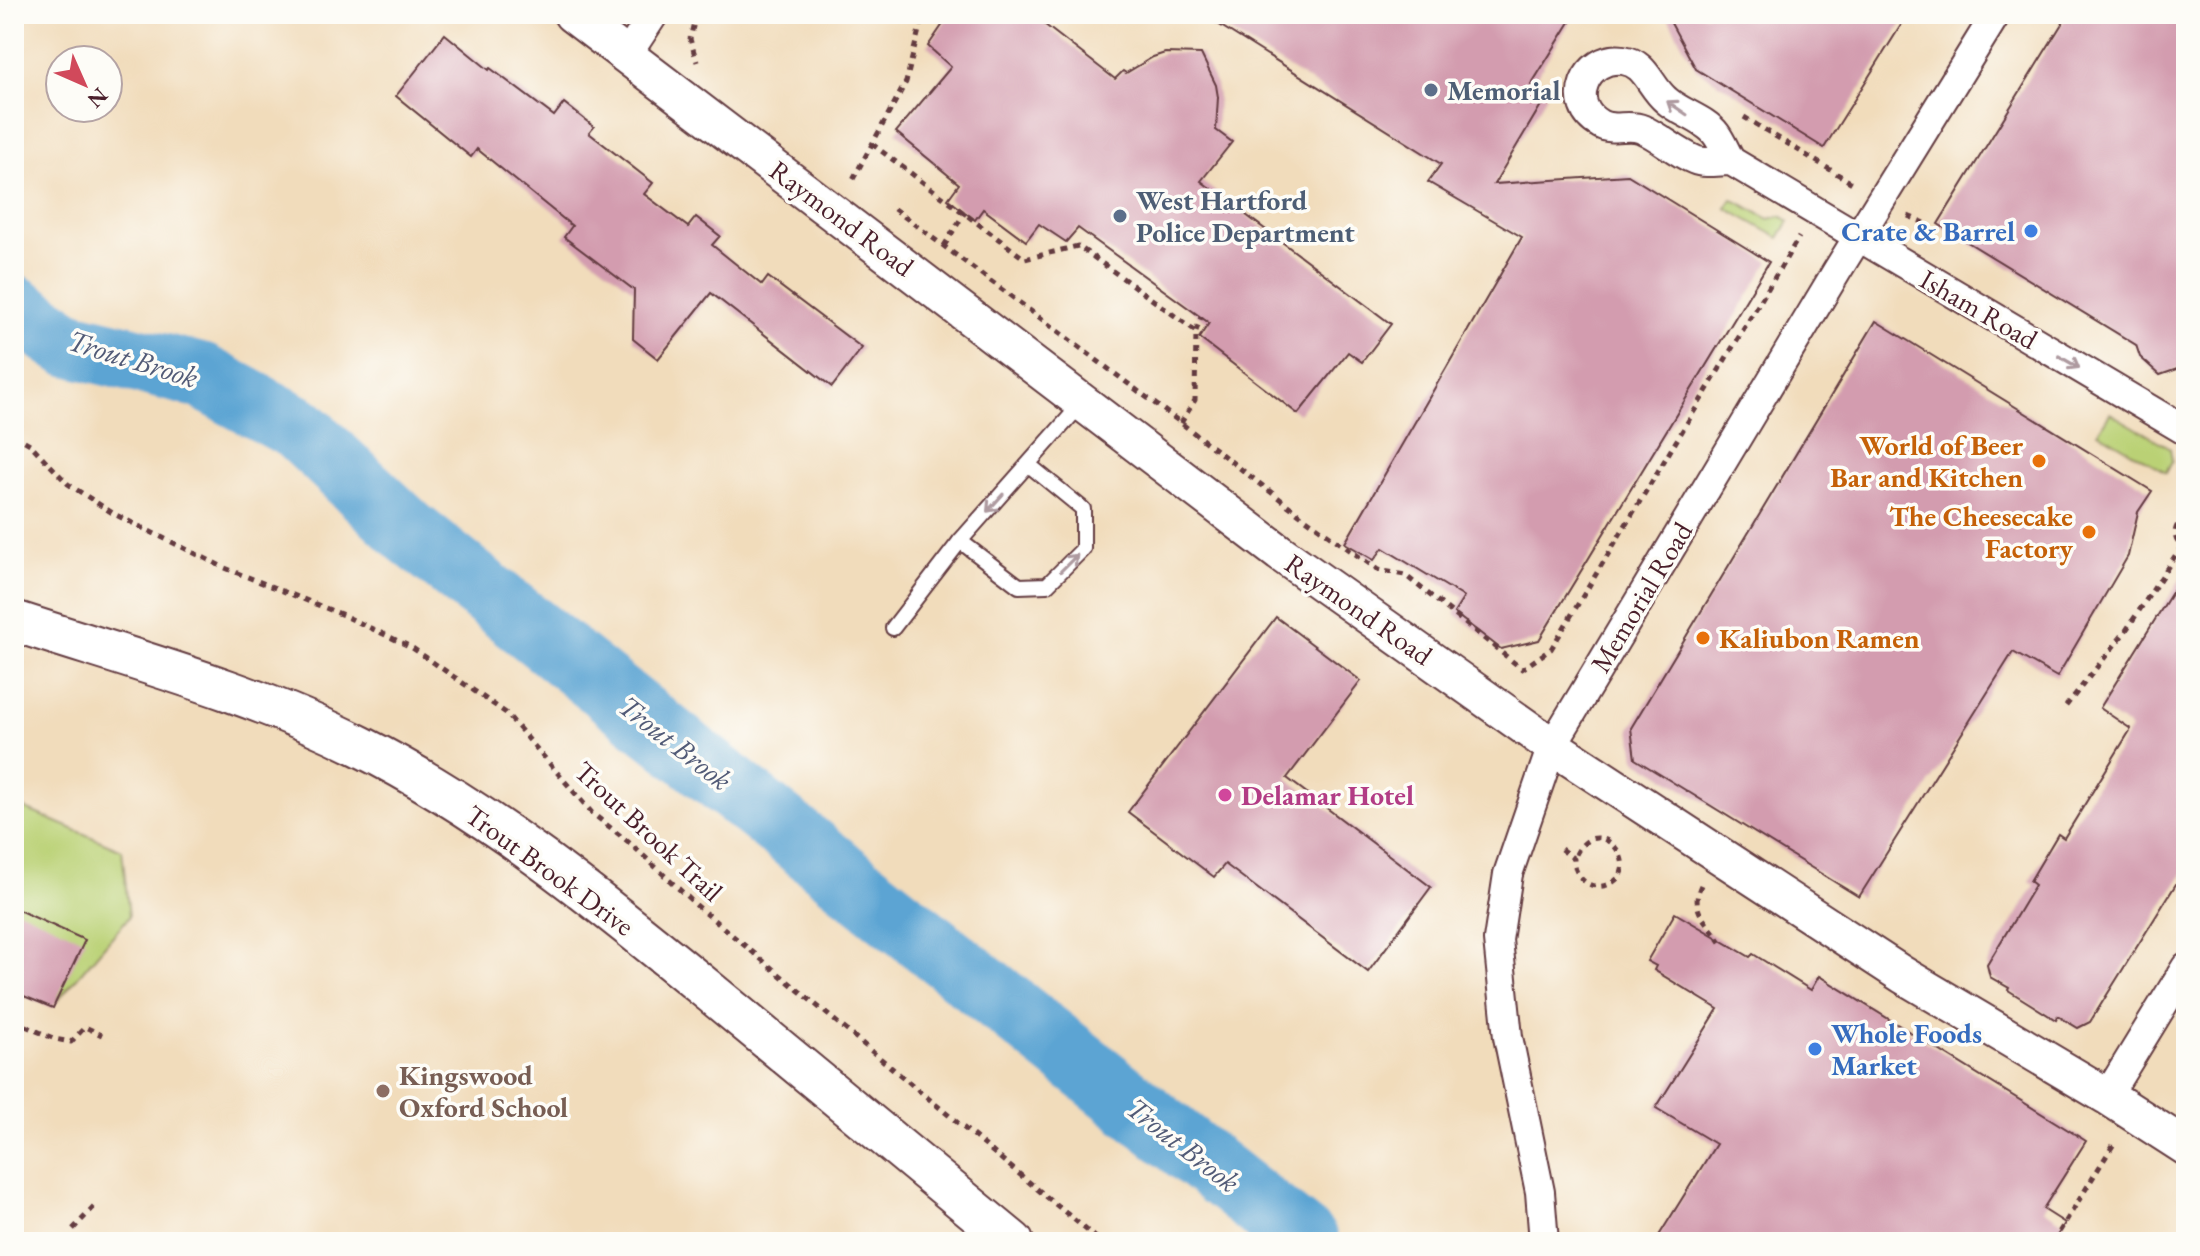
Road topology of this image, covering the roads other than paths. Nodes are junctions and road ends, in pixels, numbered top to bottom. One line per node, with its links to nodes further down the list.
1 (572, 14): 4 (street, Raymond Road)
2 (654, 14): 4 (street)
3 (1996, 14): 6 (street, Memorial Road)
4 (627, 55): 7 (street, Raymond Road)
5 (1731, 161): 5 (street, Isham Road, one-way to 5); 6 (street, Isham Road)
6 (1857, 238): 8 (street, Isham Road, one-way to 8); 13 (street, Memorial Road)
7 (1083, 402): 9 (lane); 13 (street, Raymond Road)
8 (2186, 431)
9 (1029, 465): 10 (lane, one-way to 10); 10 (lane, one-way to 9)
10 (960, 541): 12 (lane)
11 (14, 621): 17 (main road, Trout Brook Drive)
12 (893, 628)
13 (1552, 746): 15 (street, Raymond Road); 18 (street, Memorial Road)
14 (2186, 967): 15 (street)
15 (2107, 1096): 16 (street, Raymond Road)
16 (2186, 1147)
17 (1013, 1242)
18 (1544, 1242)

